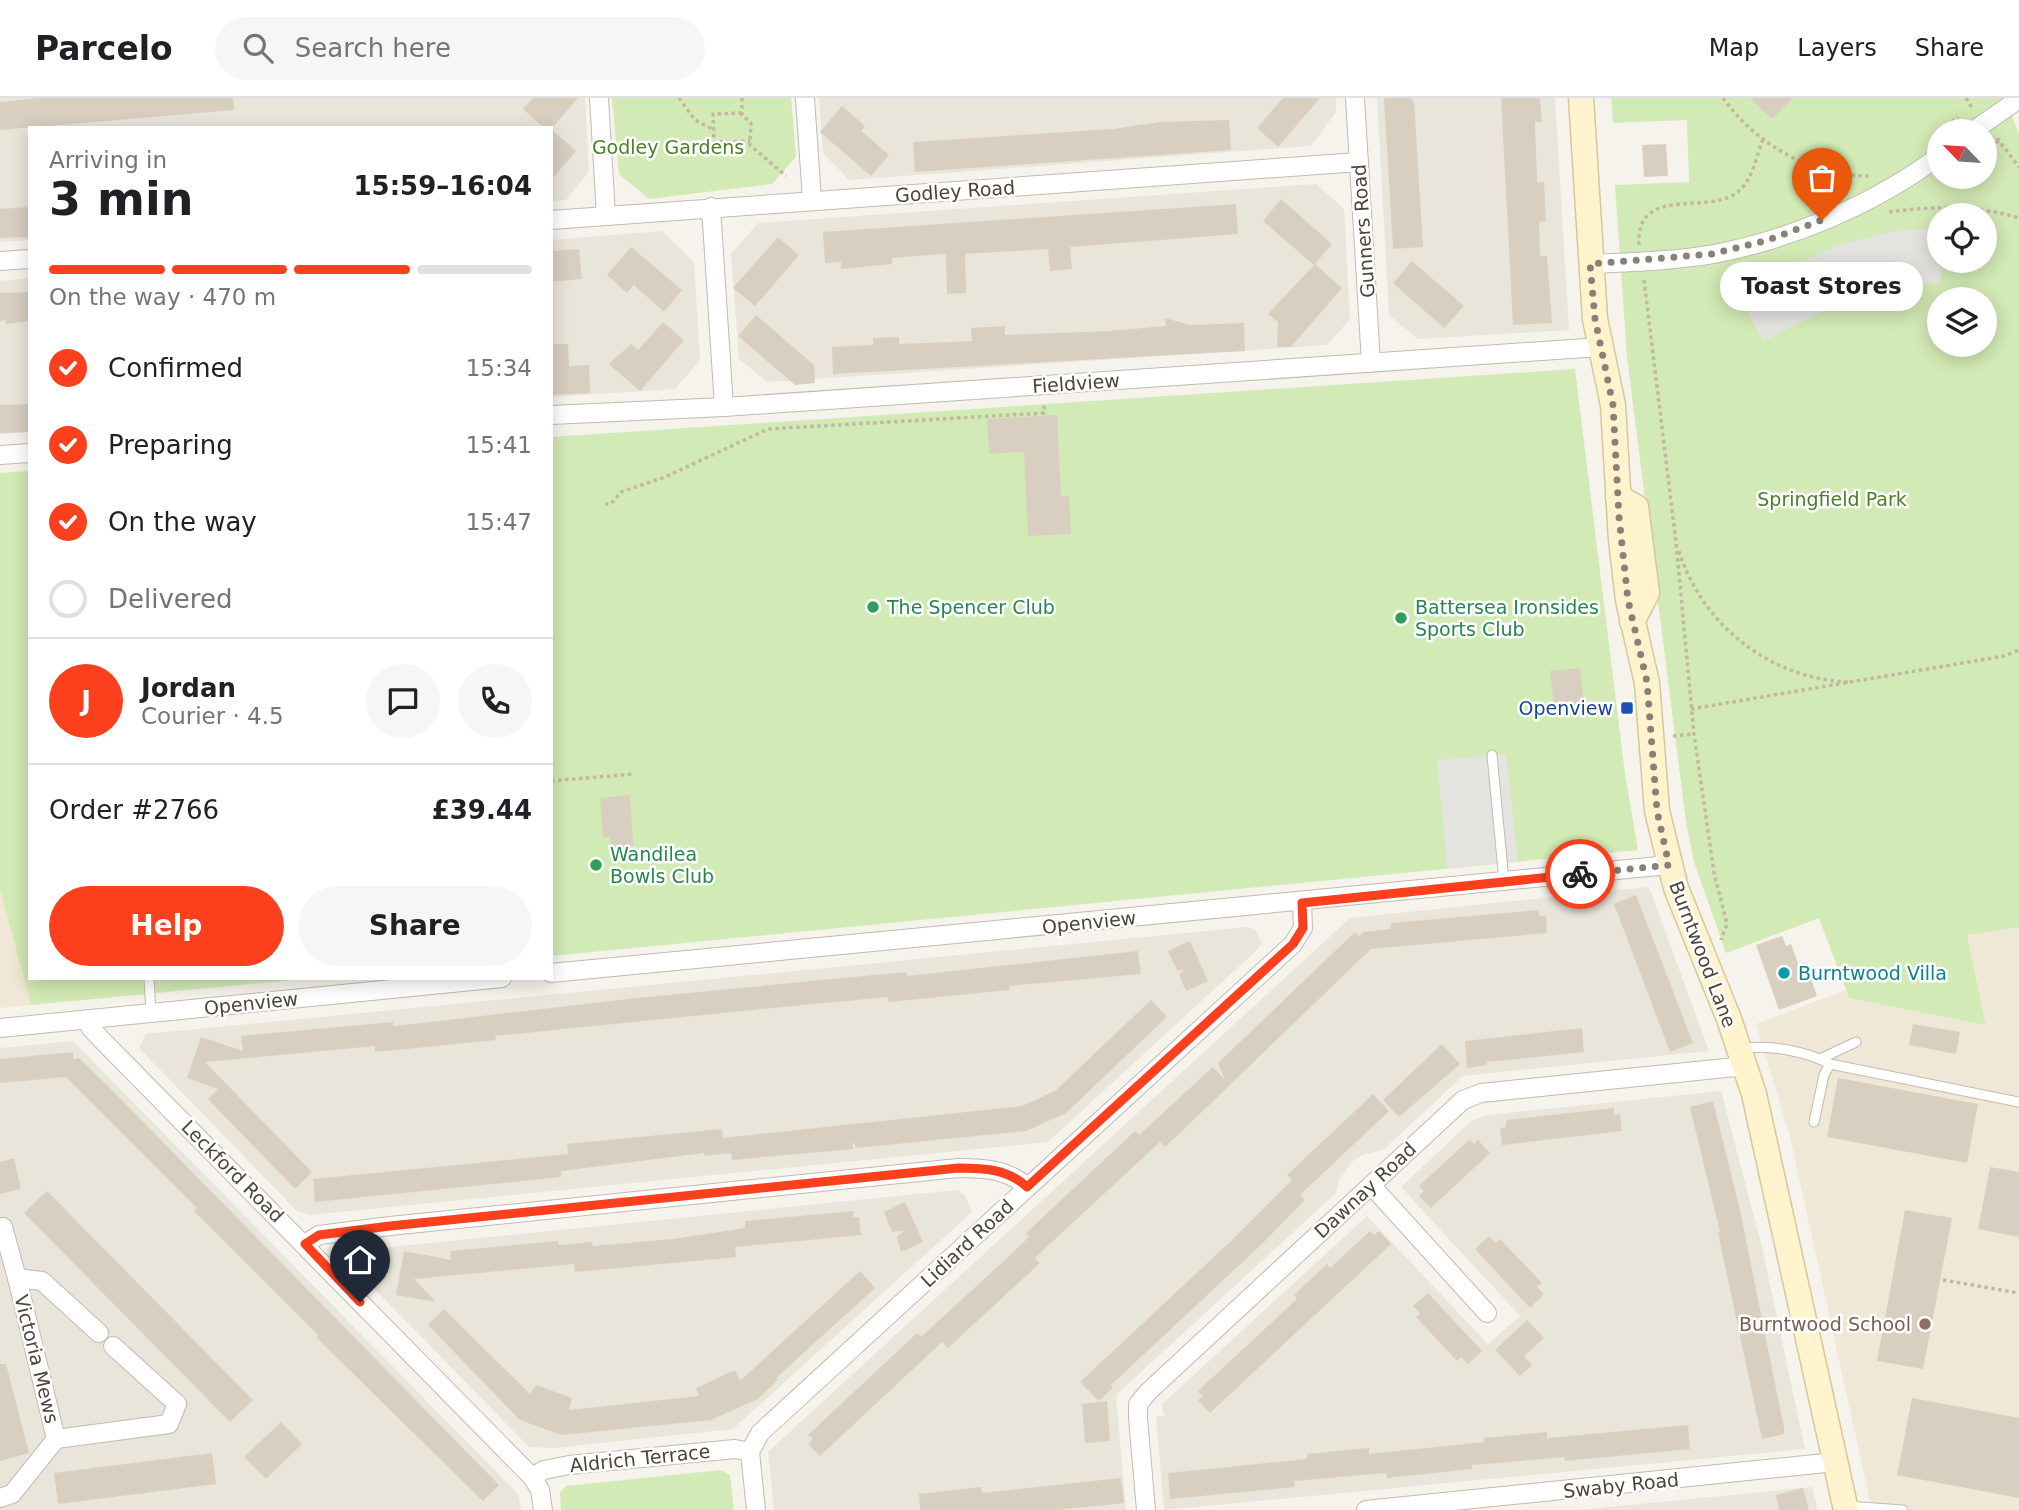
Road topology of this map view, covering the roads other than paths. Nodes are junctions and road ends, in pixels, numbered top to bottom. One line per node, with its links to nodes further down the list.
1 (599, 98): 11 (street)
2 (805, 98): 9 (street)
3 (1355, 98): 7 (street, Gunners Road)
4 (1581, 98): 15 (main road)
5 (2019, 99): 6 (street)
6 (1990, 119)
7 (1359, 162): 9 (street, Godley Road); 17 (street, Gunners Road)
8 (1927, 166): 15 (street)
9 (812, 200): 10 (street, Godley Road)
10 (711, 207): 11 (street, Godley Road); 18 (street)
11 (606, 216): 12 (street, Godley Road)
12 (553, 220)
13 (28, 259): 14 (street)
14 (0, 261)
15 (1590, 264): 16 (main road)
16 (1600, 347): 17 (street, Fieldview); 22 (main road, Burntwood Lane)
17 (1371, 363): 18 (street, Fieldview)
18 (723, 407): 19 (street, Fieldview)
19 (553, 415)
20 (28, 453): 21 (street)
21 (0, 455)
22 (1643, 666): 24 (main road, Burntwood Lane); 24 (main road)
23 (1492, 755): 26 (lane)
24 (1659, 757): 25 (main road, Burntwood Lane)
25 (1669, 865): 26 (street, Openview); 35 (main road, Burntwood Lane)
26 (1504, 881): 27 (street, Openview)
27 (1302, 903): 28 (street, Openview); 41 (street, Lidiard Road)
28 (553, 974)
29 (149, 980): 31 (lane)
30 (482, 980): 31 (street, Openview)
31 (151, 1013): 32 (street, Openview)
32 (89, 1019): 33 (street, Openview); 43 (street, Leckford Road)
33 (0, 1028)
34 (1856, 1042): 36 (lane)
35 (1743, 1058): 36 (lane); 40 (street, Dawnay Road); 50 (main road, Burntwood Lane)
36 (1820, 1059): 37 (lane)
37 (1830, 1065): 38 (lane); 39 (lane)
38 (2019, 1102)
39 (1814, 1122)
40 (1371, 1185): 45 (street); 56 (street, Dawnay Road)
41 (1027, 1187): 43 (street); 49 (street, Lidiard Road)
42 (3, 1227): 44 (street, Victoria Mews)
43 (305, 1244): 51 (street, Leckford Road)
44 (17, 1278): 46 (street, Victoria Mews); 48 (street, Victoria Mews)
45 (1486, 1312)
46 (99, 1334)
47 (113, 1346): 48 (street, Victoria Mews)
48 (56, 1439): 52 (street, Victoria Mews)
49 (750, 1452): 51 (street, Aldrich Terrace); 55 (street)
50 (1835, 1462): 53 (main road, Burntwood Lane); 57 (street, Swaby Road)
51 (532, 1477): 54 (street, Leckford Road)
52 (0, 1498)
53 (1846, 1508): 58 (lane)
54 (543, 1510)
55 (755, 1510)
56 (1146, 1510)
57 (1366, 1510)
58 (1903, 1510)

